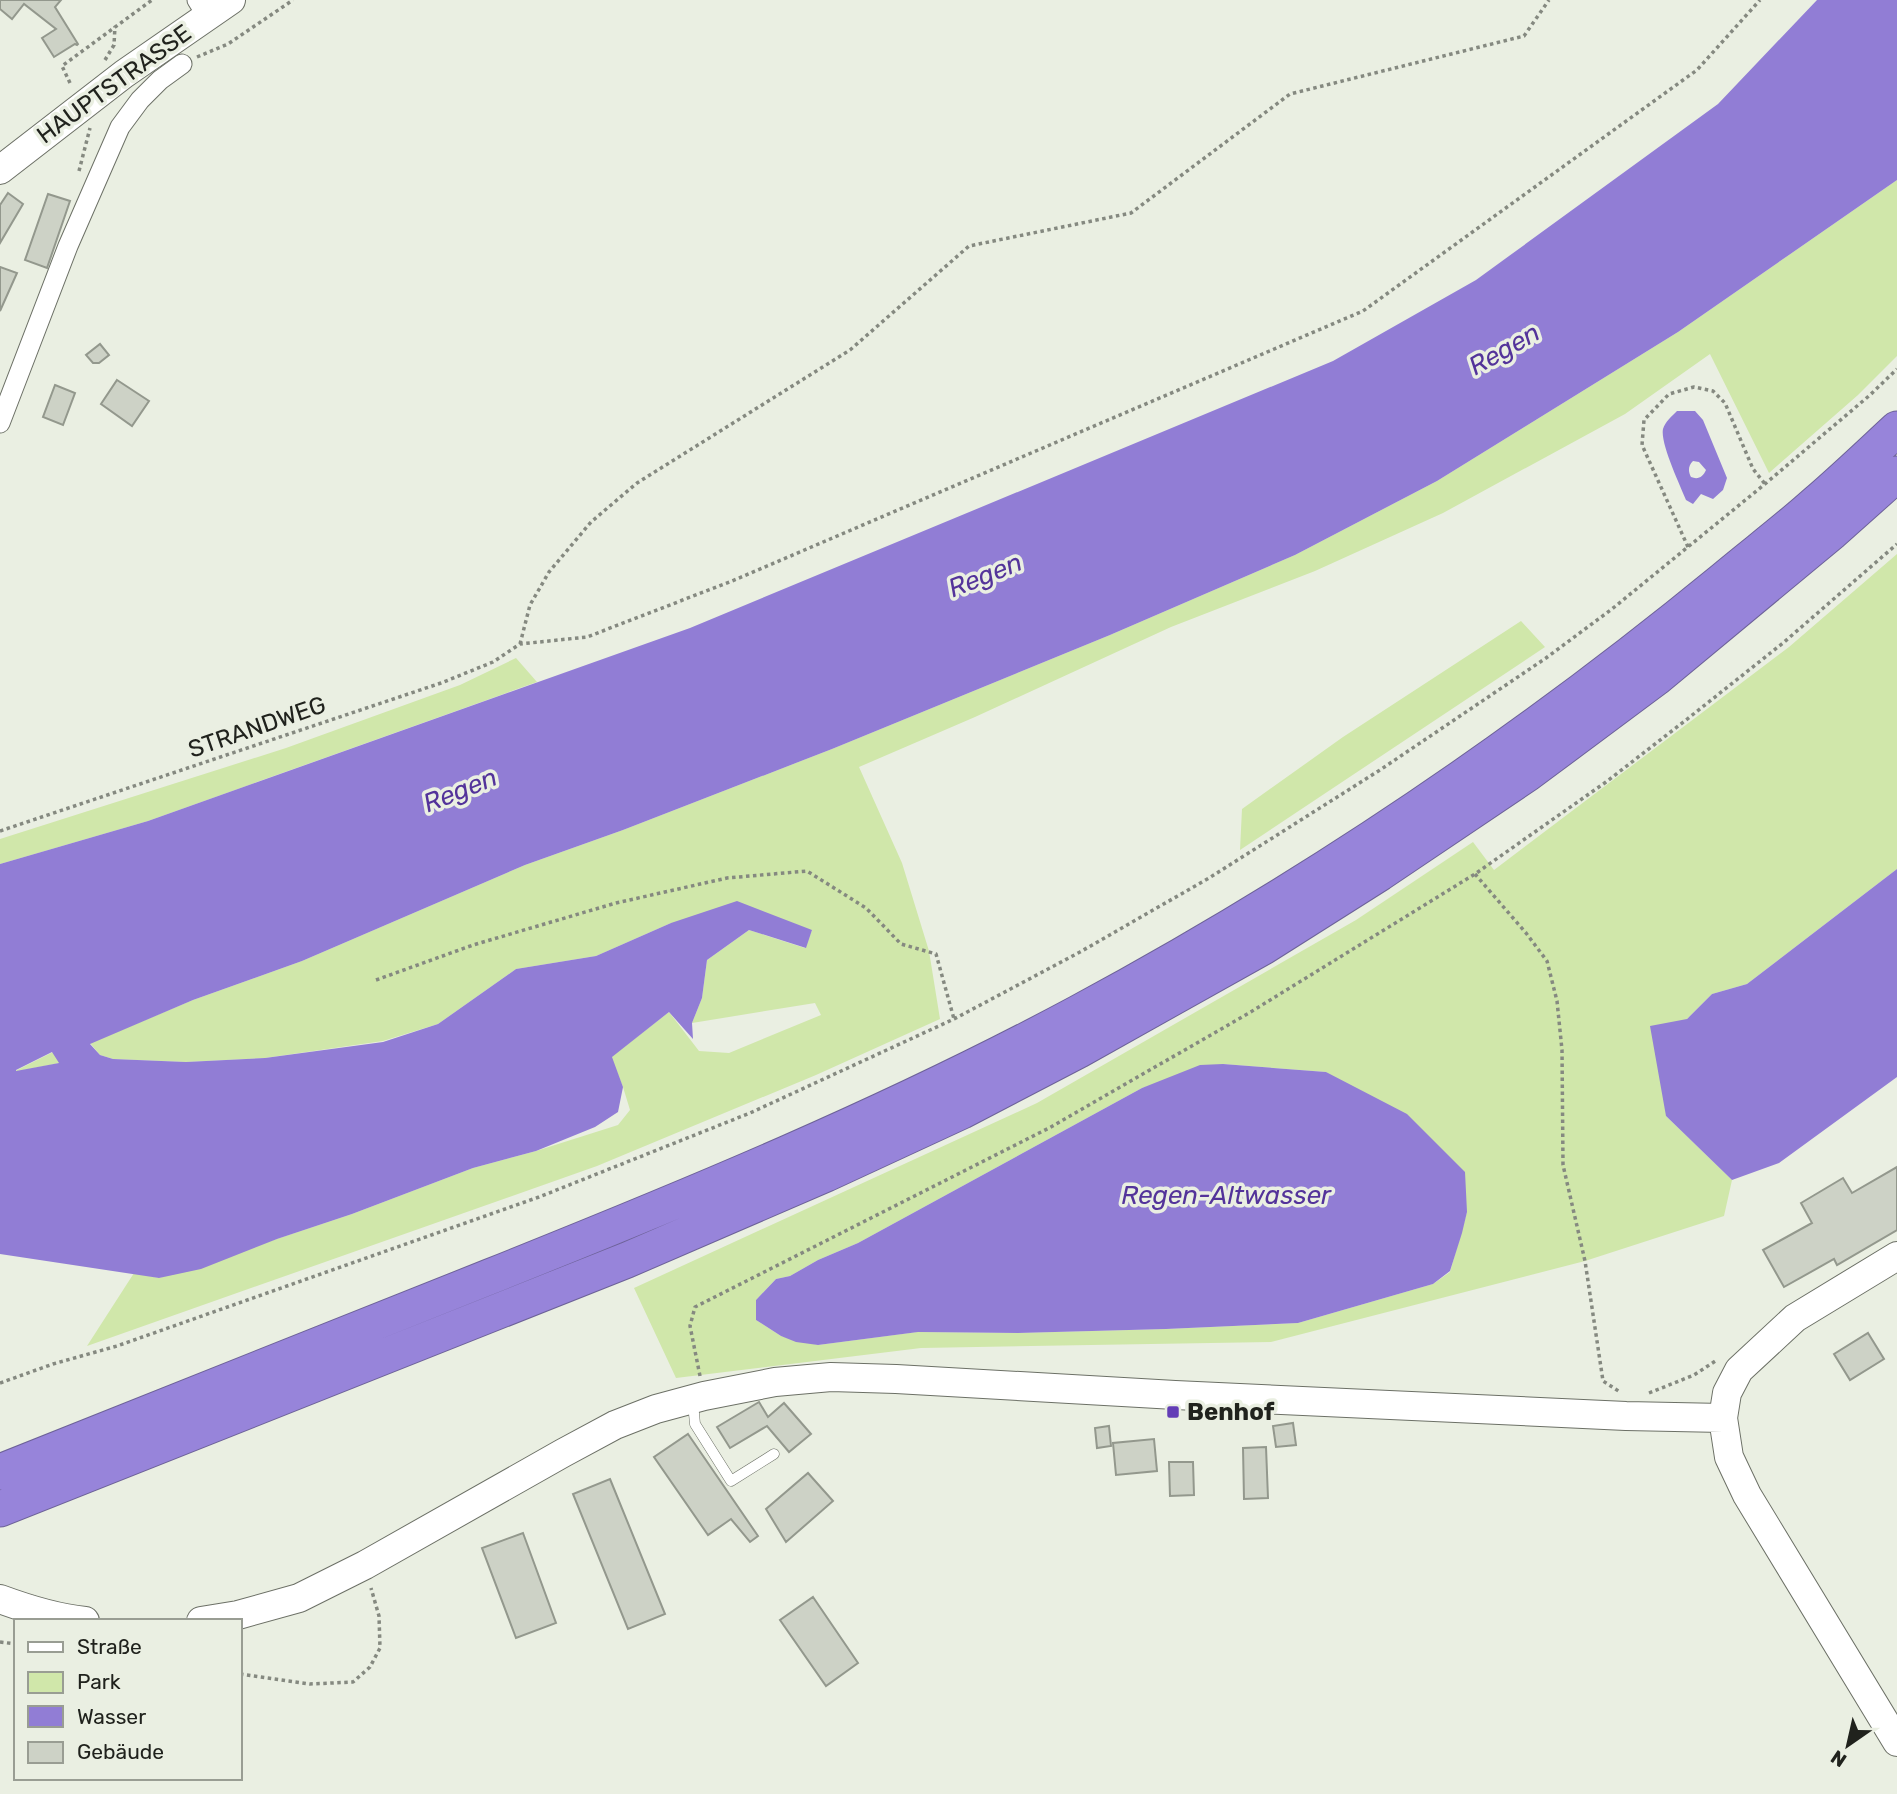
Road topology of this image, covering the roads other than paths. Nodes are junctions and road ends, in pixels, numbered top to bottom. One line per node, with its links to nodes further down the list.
1 (231, 0): 2 (street, HAUPTSTRASSE)
2 (202, 8): 4 (street, HAUPTSTRASSE)
3 (182, 64): 5 (street)
4 (0, 170)
5 (0, 423)
6 (1897, 429): 12 (highway)
7 (1897, 474): 13 (highway)
8 (1897, 1256): 10 (street)
9 (699, 1397): 10 (street); 11 (lane); 16 (street)
10 (1723, 1418): 17 (street)
11 (774, 1454)
12 (0, 1472)
13 (0, 1509)
14 (0, 1599): 15 (street)
15 (70, 1619)
16 (213, 1619)
17 (1897, 1742)

